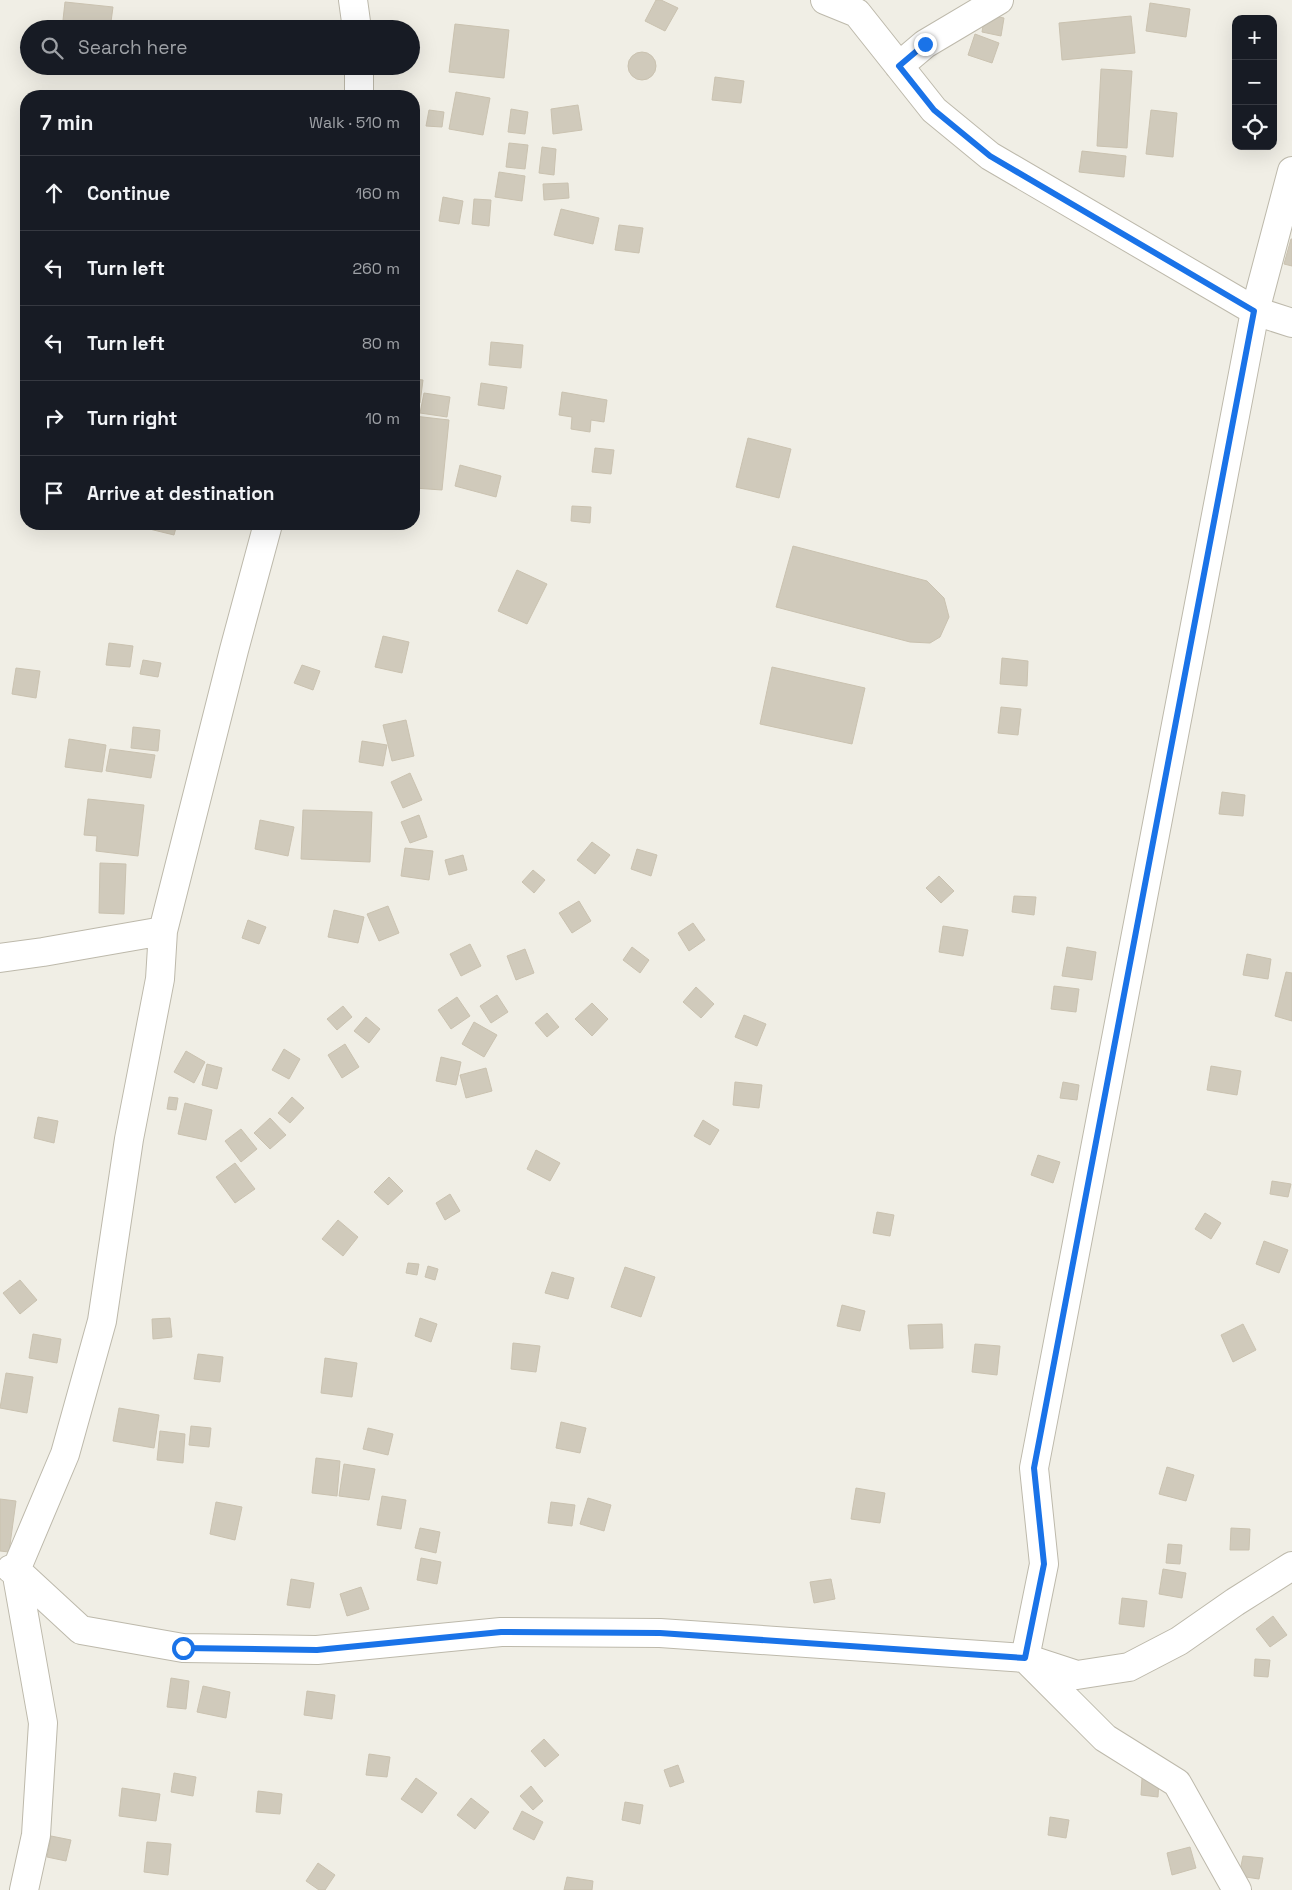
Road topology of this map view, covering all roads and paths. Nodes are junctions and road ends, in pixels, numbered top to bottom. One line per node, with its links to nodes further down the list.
1 (353, 0): 4 (street)
2 (825, 0): 5 (street)
3 (999, 0): 5 (street)
4 (356, 20)
5 (899, 66): 9 (street)
6 (360, 75): 7 (street)
7 (359, 90)
8 (1292, 171): 9 (street)
9 (1254, 311): 10 (street); 16 (street)
10 (1292, 323)
11 (266, 530): 12 (street)
12 (163, 931): 13 (street); 15 (street)
13 (0, 958)
14 (1292, 1566): 16 (street)
15 (8, 1569): 16 (street); 17 (street)
16 (1025, 1658): 18 (street)
17 (24, 1890)
18 (1236, 1890)

